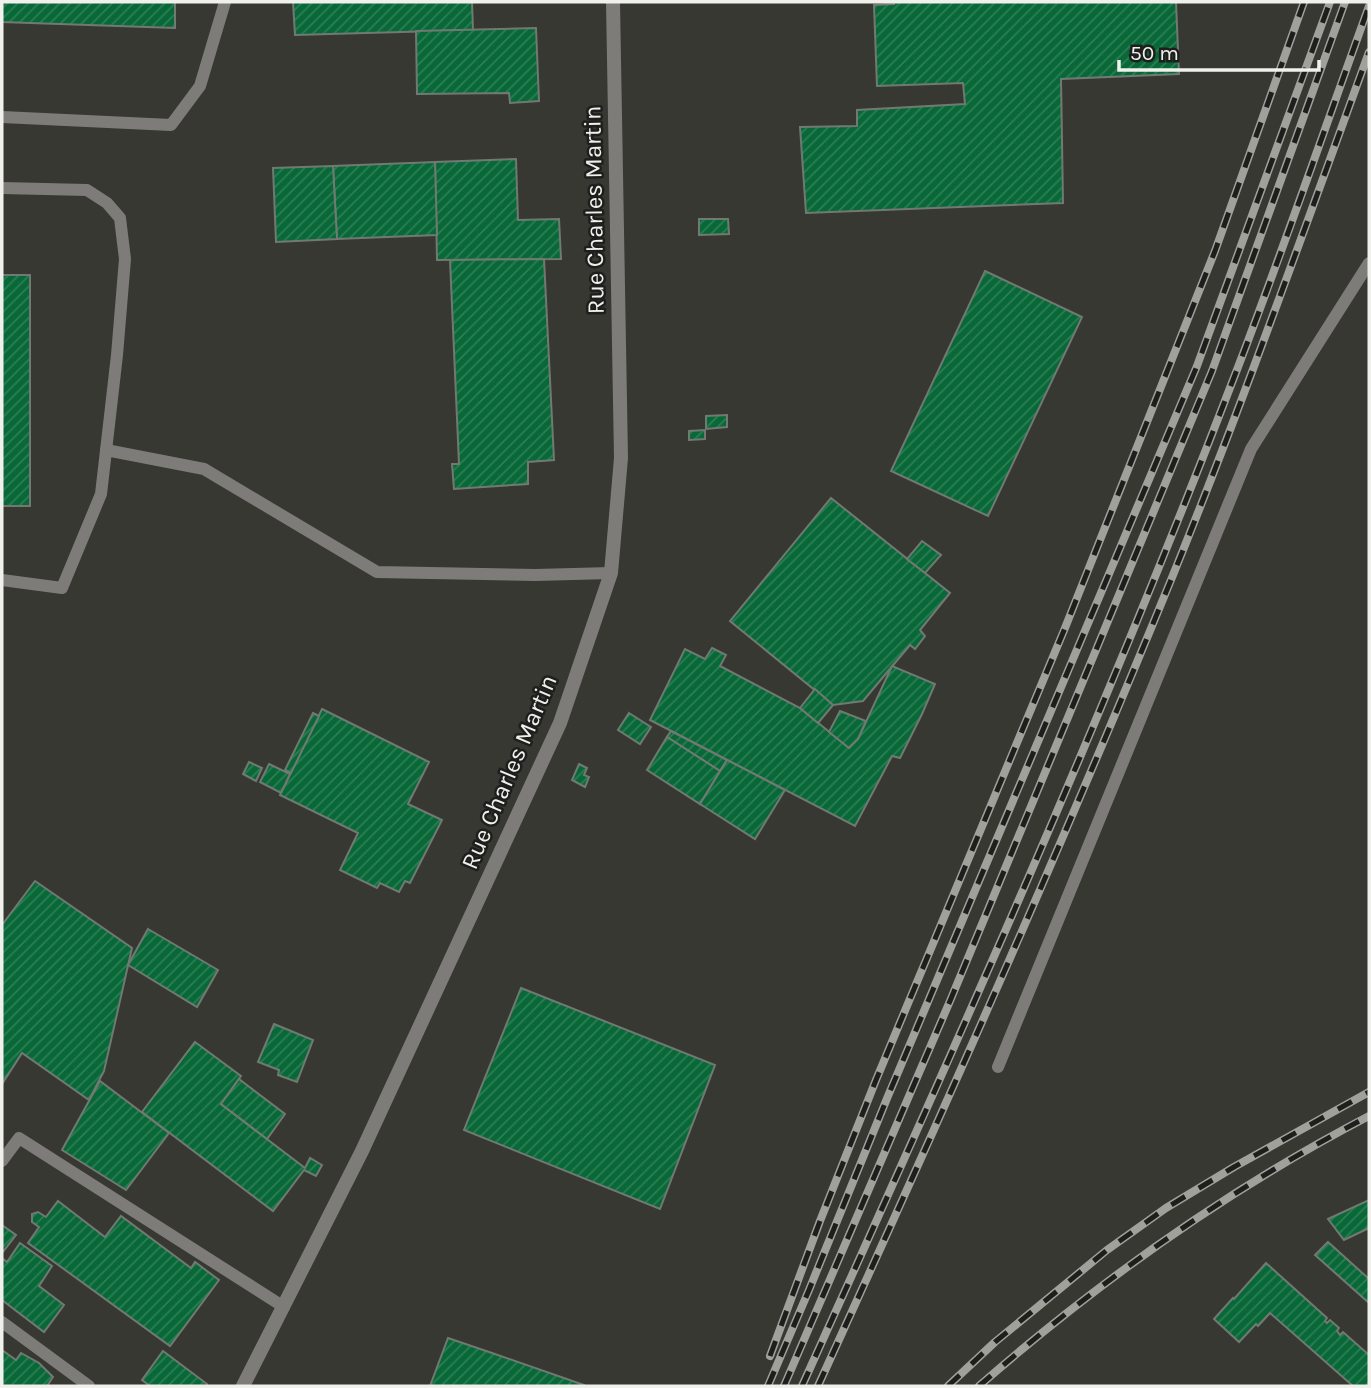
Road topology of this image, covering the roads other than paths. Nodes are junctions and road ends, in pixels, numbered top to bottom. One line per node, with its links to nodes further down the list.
1 (225, 2): 3 (lane)
2 (613, 2): 7 (street, Rue Charles Martin)
3 (2, 117)
4 (2, 188): 6 (lane)
5 (1369, 263): 9 (lane)
6 (106, 450): 7 (lane); 8 (lane)
7 (611, 573): 11 (street, Rue Charles Martin)
8 (2, 580)
9 (998, 1067)
10 (2, 1161): 11 (lane)
11 (284, 1307): 14 (street, Rue Charles Martin)
12 (2, 1322): 13 (lane)
13 (89, 1386)
14 (243, 1386)

